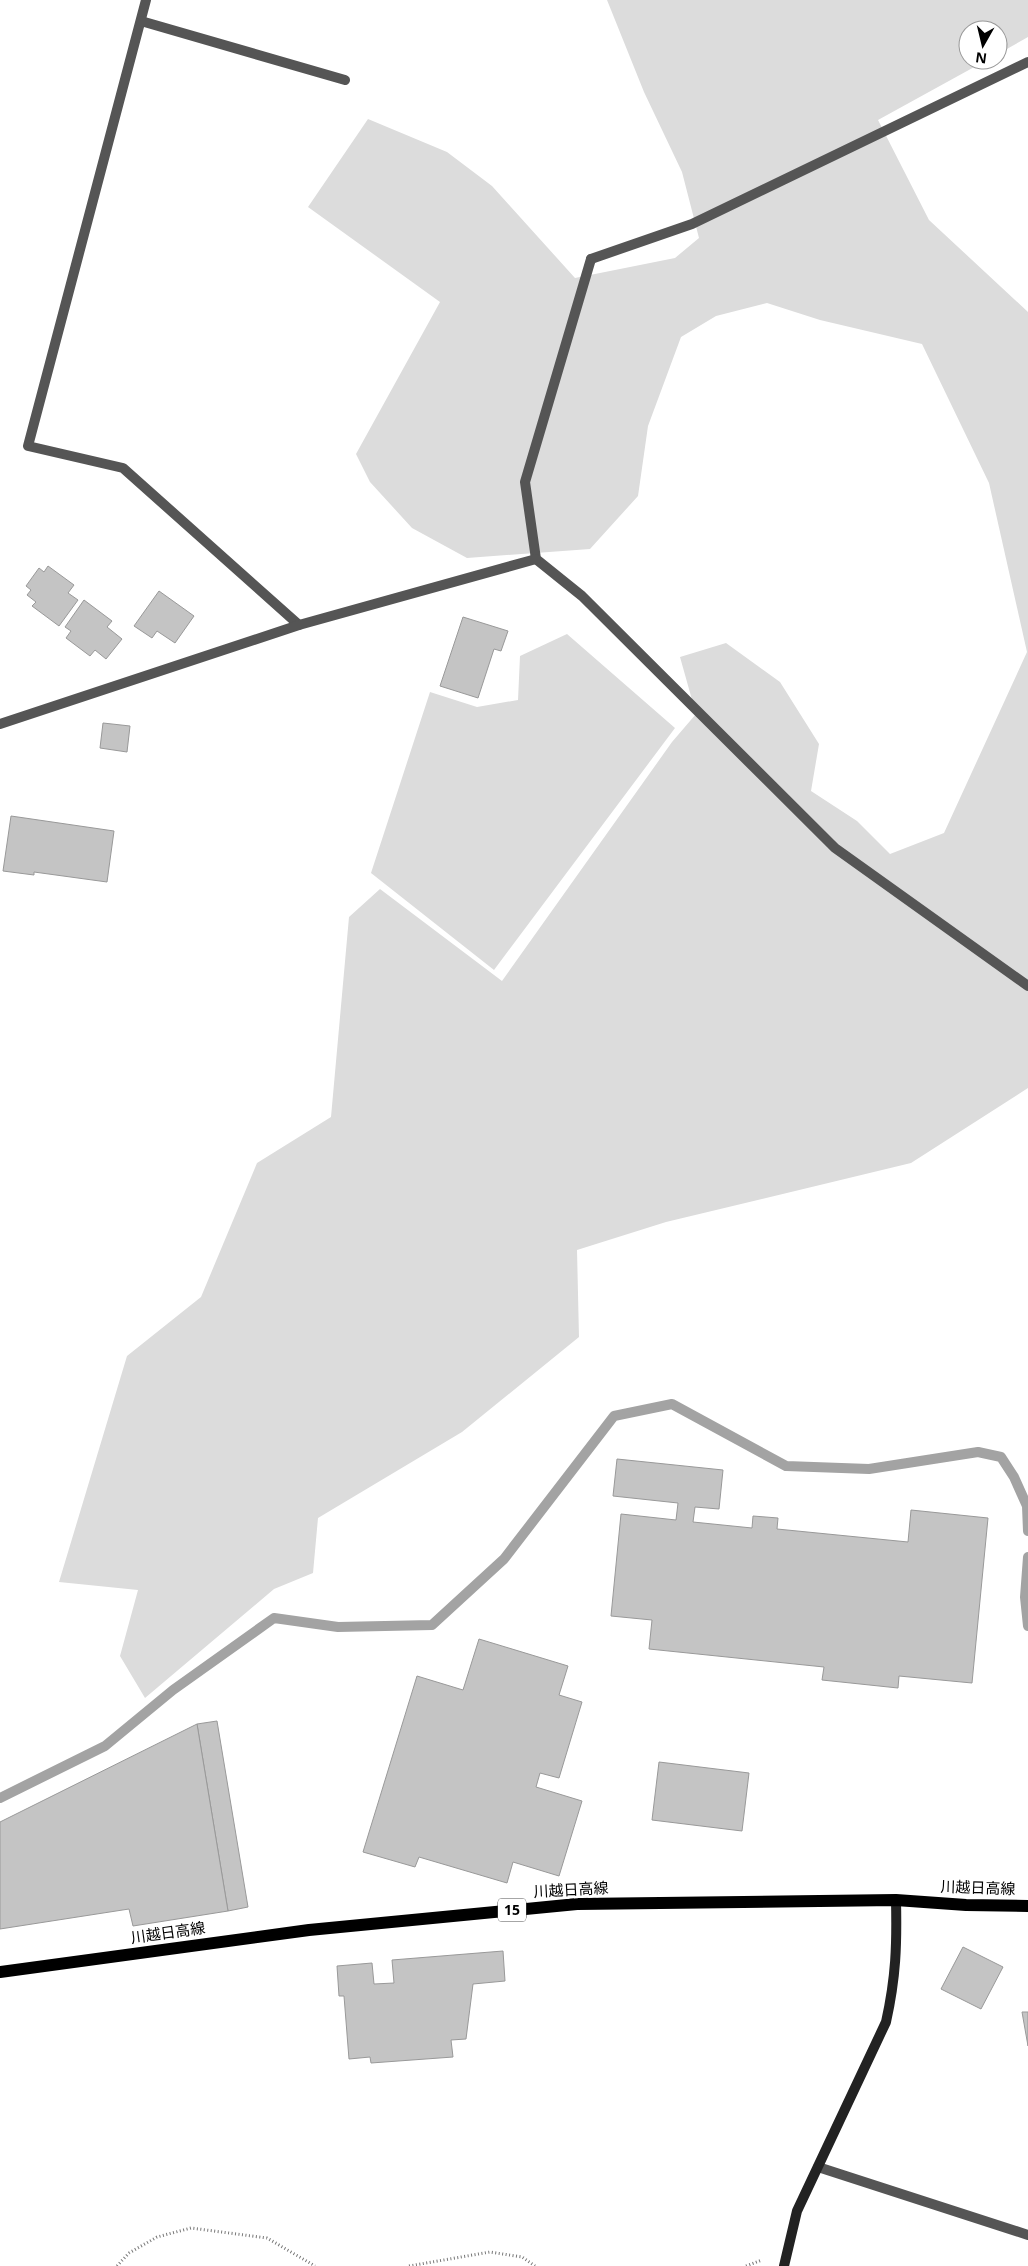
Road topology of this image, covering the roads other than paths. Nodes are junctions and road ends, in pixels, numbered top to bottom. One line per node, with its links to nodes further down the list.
1 (146, 0): 2 (street)
2 (141, 21): 4 (street); 6 (street)
3 (1028, 62): 5 (street)
4 (345, 80)
5 (536, 559): 6 (street); 8 (street)
6 (299, 626): 7 (street)
7 (0, 724)
8 (1028, 986)
9 (896, 1900): 10 (main road, 川越日高線 / 15); 11 (main road, 川越日高線 / 15); 12 (street)
10 (1028, 1906)
11 (0, 1972)
12 (818, 2167): 13 (street); 14 (street)
13 (1028, 2235)
14 (784, 2266)

